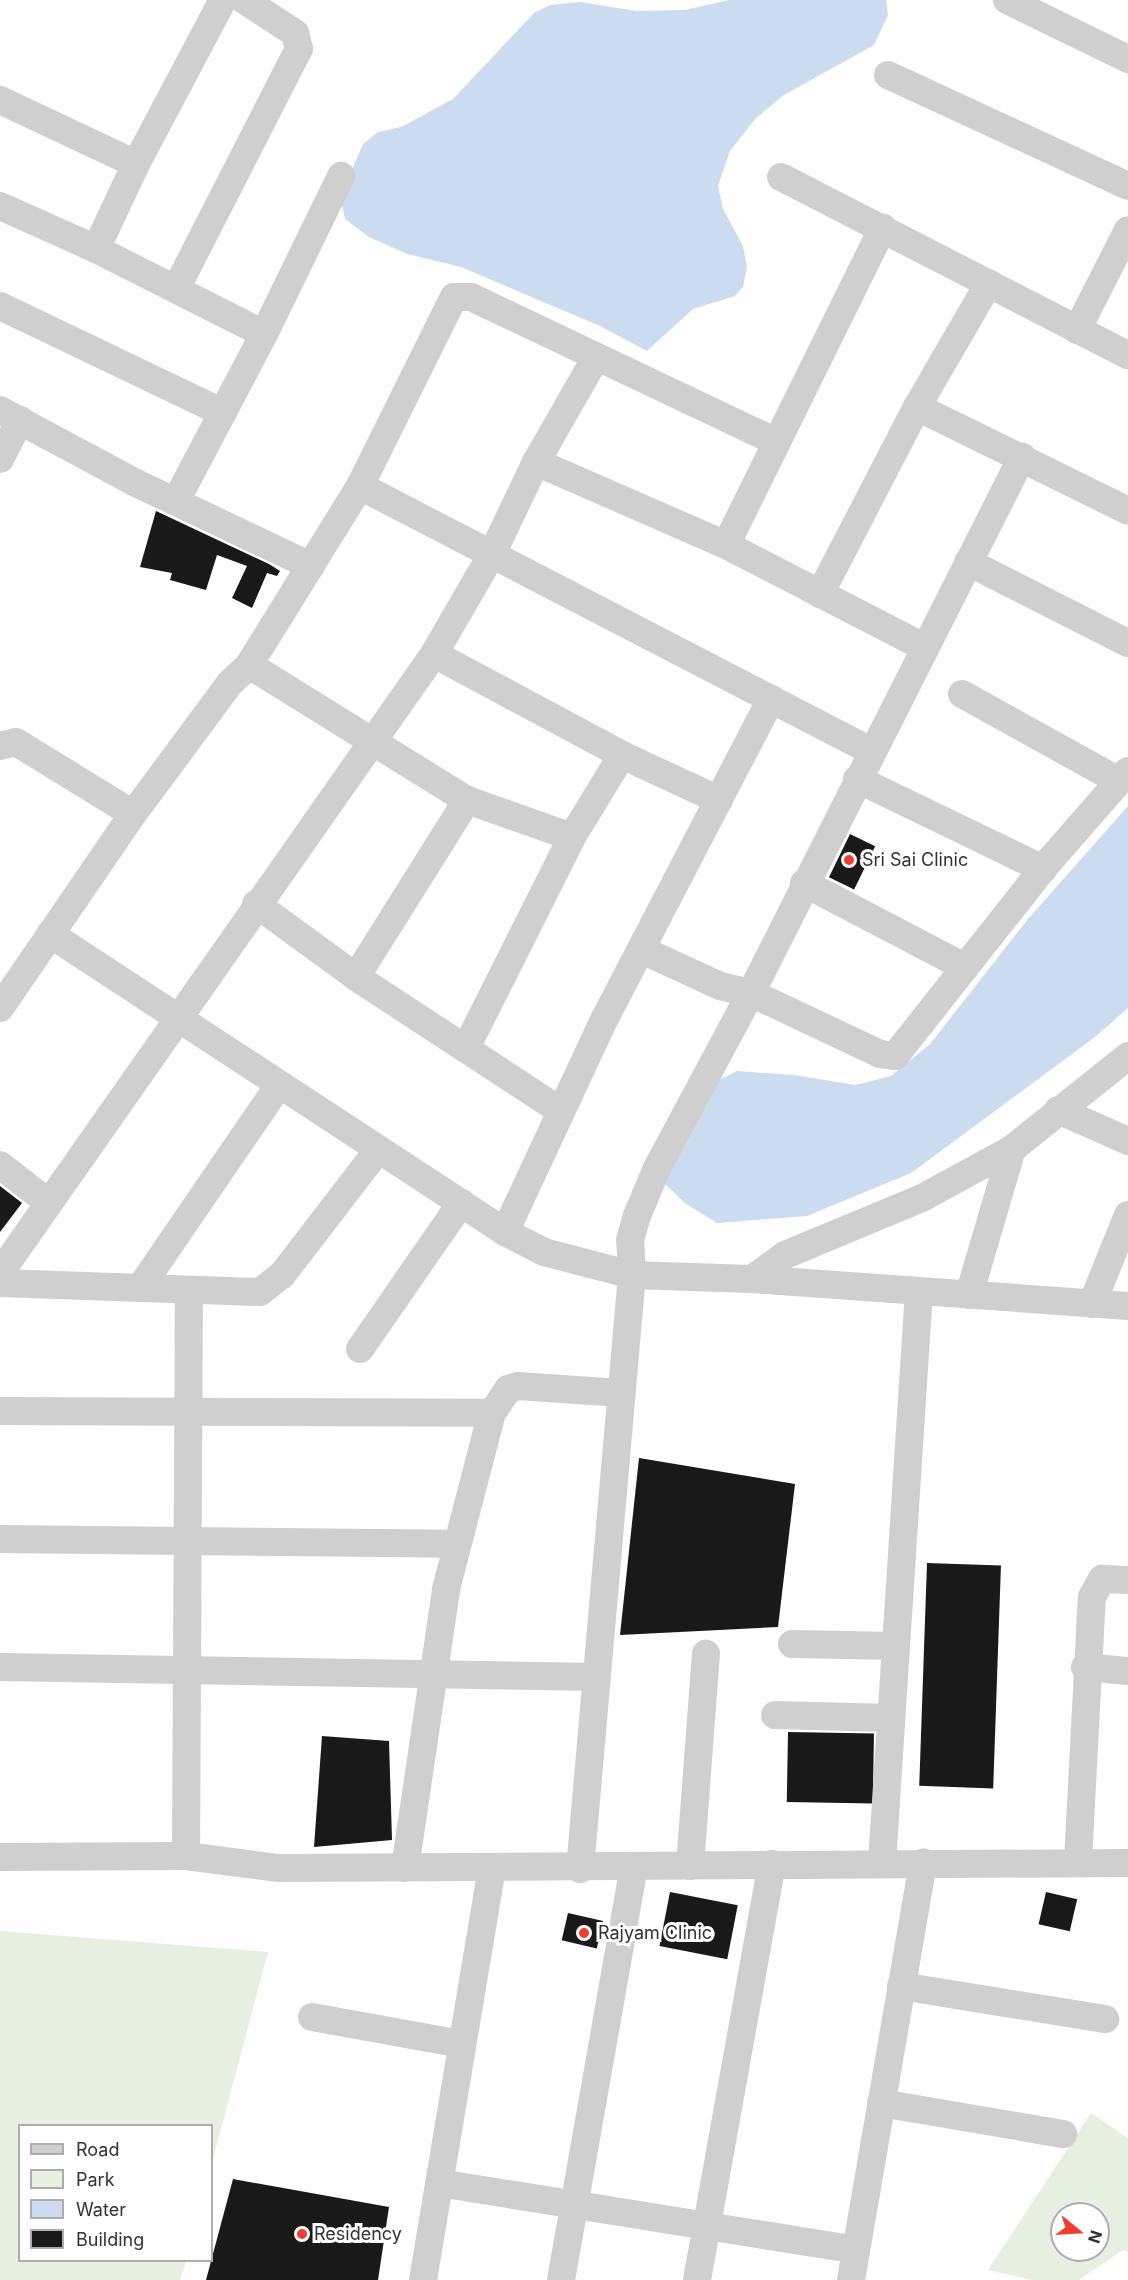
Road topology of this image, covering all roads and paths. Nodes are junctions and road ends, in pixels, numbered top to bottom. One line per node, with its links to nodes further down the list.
1 (223, 0): 7 (street)
2 (244, 0): 16 (street)
3 (1007, 0): 4 (street)
4 (1128, 59)
5 (888, 75): 10 (street)
6 (0, 100): 7 (street)
7 (136, 164): 14 (street)
8 (341, 176): 19 (street)
9 (781, 177): 12 (street)
10 (1128, 186)
11 (0, 206): 14 (street)
12 (883, 228): 15 (street); 25 (street)
13 (1128, 230): 18 (street)
14 (96, 249): 16 (street)
15 (989, 284): 18 (street); 22 (street)
16 (176, 289): 19 (street)
17 (0, 306): 23 (street)
18 (1077, 330): 20 (street)
19 (264, 334): 23 (street)
20 (1128, 355)
21 (595, 359): 25 (street); 28 (street); 29 (street)
22 (917, 407): 26 (street); 36 (street)
23 (223, 413): 30 (street)
24 (10, 415): 27 (street); 30 (street)
25 (776, 442): 32 (street)
26 (1022, 457): 31 (street); 34 (street)
27 (0, 459)
28 (536, 462): 32 (street); 33 (street)
29 (360, 486): 33 (street); 35 (street)
30 (177, 499): 35 (street)
31 (1128, 511)
32 (726, 545): 36 (street)
33 (492, 555): 39 (street); 42 (street)
34 (968, 562): 37 (street); 38 (street)
35 (311, 566): 40 (street)
36 (820, 594): 38 (street)
37 (1128, 644)
38 (924, 647): 45 (street)
39 (434, 654): 43 (street); 46 (street)
40 (249, 665): 43 (street); 51 (street)
41 (962, 694): 47 (street)
42 (771, 699): 45 (street); 50 (street)
43 (373, 741): 49 (street); 55 (street)
44 (0, 746): 51 (street)
45 (871, 751): 48 (street)
46 (622, 755): 50 (street); 52 (street)
47 (1124, 776): 53 (street)
48 (857, 778): 53 (street); 54 (street)
49 (467, 800): 52 (street); 59 (street)
50 (719, 800): 57 (street)
51 (133, 814): 56 (street)
52 (572, 837): 63 (street)
53 (1043, 869): 58 (street)
54 (804, 883): 58 (street); 60 (street)
55 (255, 904): 59 (street); 62 (street)
56 (50, 934): 61 (street); 62 (street)
57 (642, 950): 60 (street); 67 (street)
58 (965, 967): 60 (street)
59 (356, 977): 63 (street)
60 (751, 993): 77 (street)
61 (0, 1008)
62 (176, 1018): 65 (street); 72 (street)
63 (466, 1048): 67 (street)
64 (1128, 1056): 66 (street)
65 (279, 1085): 69 (street); 80 (street)
66 (1058, 1110): 68 (street); 70 (street)
67 (561, 1111): 75 (street)
68 (1128, 1141)
69 (378, 1149): 73 (street); 81 (street)
70 (1012, 1149): 78 (street); 83 (street)
71 (0, 1165): 72 (street)
72 (49, 1203): 76 (street)
73 (461, 1203): 75 (street); 86 (street)
74 (1128, 1215): 84 (street)
75 (505, 1232): 77 (street)
76 (0, 1273)
77 (632, 1275): 78 (street); 87 (street)
78 (752, 1279): 82 (street)
79 (0, 1282): 80 (street)
80 (140, 1288): 81 (street)
81 (189, 1290): 89 (street)
82 (919, 1291): 83 (street); 96 (street)
83 (969, 1295): 84 (street)
84 (1092, 1304): 85 (street)
85 (1128, 1306)
86 (360, 1349)
87 (621, 1393): 90 (street); 103 (street)
88 (0, 1411): 89 (street)
89 (192, 1412): 90 (street); 91 (street)
90 (492, 1413): 93 (street)
91 (189, 1538): 92 (street); 93 (street); 100 (street)
92 (0, 1539)
93 (455, 1544): 102 (street)
94 (1128, 1580): 99 (street)
95 (792, 1644): 96 (street)
96 (896, 1646): 105 (street)
97 (706, 1654): 113 (street)
98 (0, 1667): 100 (street)
99 (1085, 1667): 101 (street); 108 (street)
100 (186, 1669): 102 (street); 106 (street)
101 (1128, 1671)
102 (432, 1674): 103 (street); 114 (street)
103 (596, 1677): 117 (street)
104 (775, 1715): 105 (street)
105 (891, 1718): 110 (street)
106 (186, 1856): 107 (street); 114 (street)
107 (0, 1857)
108 (1078, 1861): 109 (street); 111 (street)
109 (923, 1862): 110 (street); 118 (street)
110 (882, 1863): 112 (street)
111 (1128, 1863)
112 (772, 1864): 113 (street); 126 (street)
113 (690, 1866): 115 (street)
114 (405, 1868): 116 (street)
115 (634, 1868): 117 (street); 125 (street)
116 (492, 1869): 117 (street); 121 (street)
117 (580, 1869)
118 (901, 1986): 120 (street); 122 (street)
119 (312, 2017): 121 (street)
120 (1105, 2019)
121 (462, 2044): 124 (street)
122 (881, 2103): 123 (street); 127 (street)
123 (1063, 2134)
124 (439, 2183): 125 (street); 128 (street)
125 (572, 2205): 126 (street); 129 (street)
126 (705, 2226): 127 (street); 130 (street)
127 (856, 2250): 131 (street)
128 (423, 2280)
129 (561, 2280)
130 (697, 2280)
131 (850, 2280)

